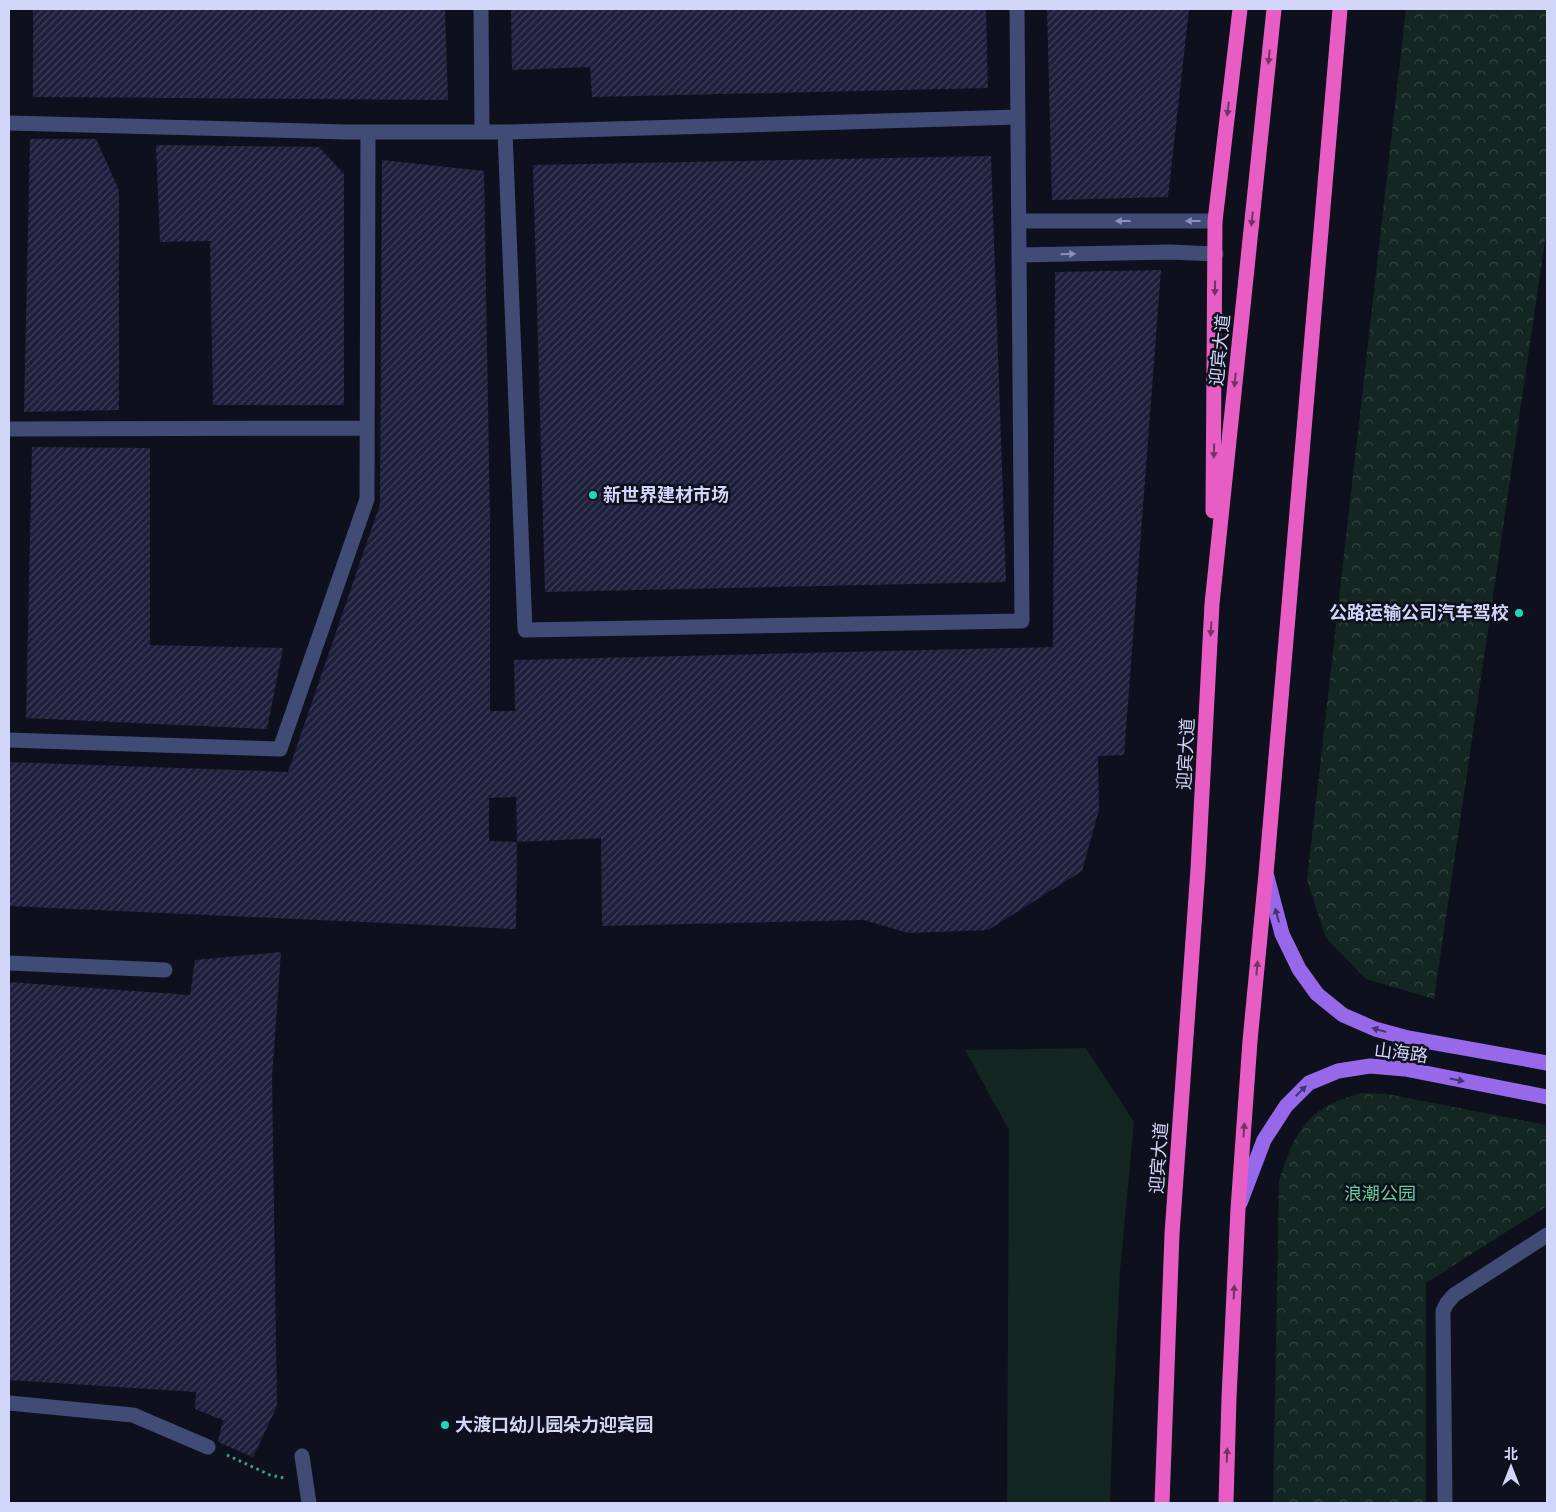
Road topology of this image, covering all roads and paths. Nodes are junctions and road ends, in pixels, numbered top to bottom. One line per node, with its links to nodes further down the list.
1 (481, 9): 9 (street)
2 (1017, 9): 6 (street)
3 (1240, 9): 12 (highway, one-way to 12)
4 (1274, 9): 17 (highway, 迎宾大道, one-way to 17)
5 (1340, 9): 19 (highway)
6 (1018, 117): 10 (street); 11 (street)
7 (9, 123): 8 (street)
8 (368, 132): 9 (street); 15 (street)
9 (482, 132): 10 (street)
10 (505, 132): 14 (street)
11 (1019, 221): 12 (street, one-way to 11); 14 (street)
12 (1215, 221): 13 (highway)
13 (1216, 254): 14 (street, one-way to 13); 17 (highway, one-way to 17)
14 (1019, 255)
15 (367, 428): 16 (street); 18 (street)
16 (9, 429)
17 (1212, 604): 31 (highway, 迎宾大道, one-way to 31)
18 (9, 740)
19 (1266, 874): 22 (main road, 山海路, one-way to 19); 24 (highway, one-way to 19)
20 (9, 963): 21 (street)
21 (165, 970)
22 (1547, 1063)
23 (1547, 1097): 24 (main road, 山海路, one-way to 23)
24 (1238, 1209): 32 (highway, one-way to 24)
25 (1547, 1235): 33 (street)
26 (9, 1404): 27 (street)
27 (208, 1447): 29 (path)
28 (302, 1456): 29 (street)
29 (306, 1484): 30 (street)
30 (309, 1503)
31 (1162, 1503)
32 (1226, 1503)
33 (1444, 1503)

